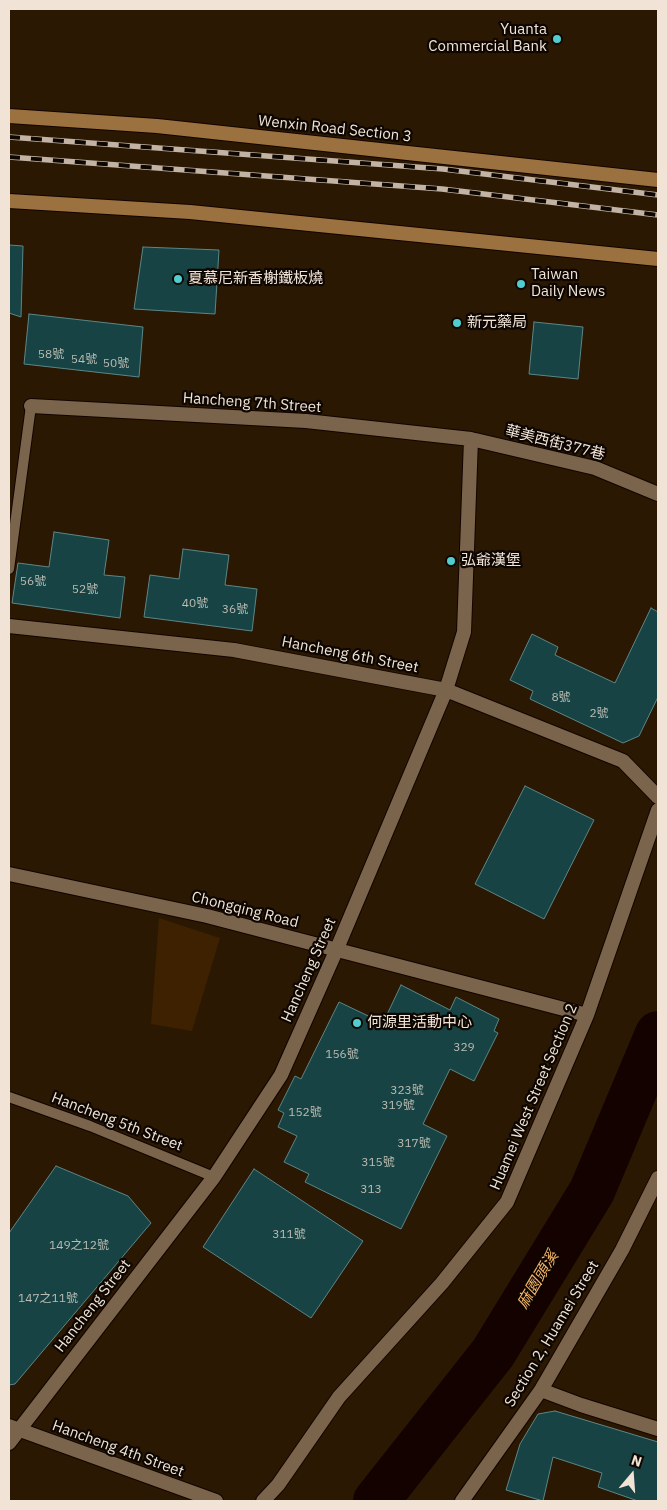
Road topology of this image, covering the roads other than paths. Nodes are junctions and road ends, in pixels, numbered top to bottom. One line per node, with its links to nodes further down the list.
1 (9, 116): 2 (main road, Wenxin Road Section 3)
2 (658, 180)
3 (9, 201): 4 (main road)
4 (658, 259)
5 (31, 406): 6 (street, Hancheng 7th Street); 8 (lane)
6 (470, 439): 7 (street, 華美西街377巷); 10 (street, Hancheng Street)
7 (658, 494)
8 (9, 569)
9 (9, 626): 10 (street, Hancheng 6th Street)
10 (446, 690): 11 (street, Hancheng 6th Street); 14 (street, Hancheng Street)
11 (658, 797)
12 (658, 810): 15 (street, Huamei West Street Section 2)
13 (9, 874): 14 (street, Chongqing Road)
14 (336, 950): 15 (street, Chongqing Road); 17 (street, Hancheng Street)
15 (587, 1016): 24 (street, Huamei West Street Section 2)
16 (9, 1097): 17 (lane, Hancheng 5th Street)
17 (214, 1177): 20 (street, Hancheng Street)
18 (658, 1178): 19 (street, Section 2, Huamei Street)
19 (540, 1390): 21 (street); 25 (street, Section 2, Huamei Street)
20 (13, 1428): 22 (street, Hancheng Street); 23 (street, Hancheng 4th Street)
21 (658, 1429)
22 (9, 1443)
23 (216, 1501)
24 (263, 1501)
25 (462, 1501)

